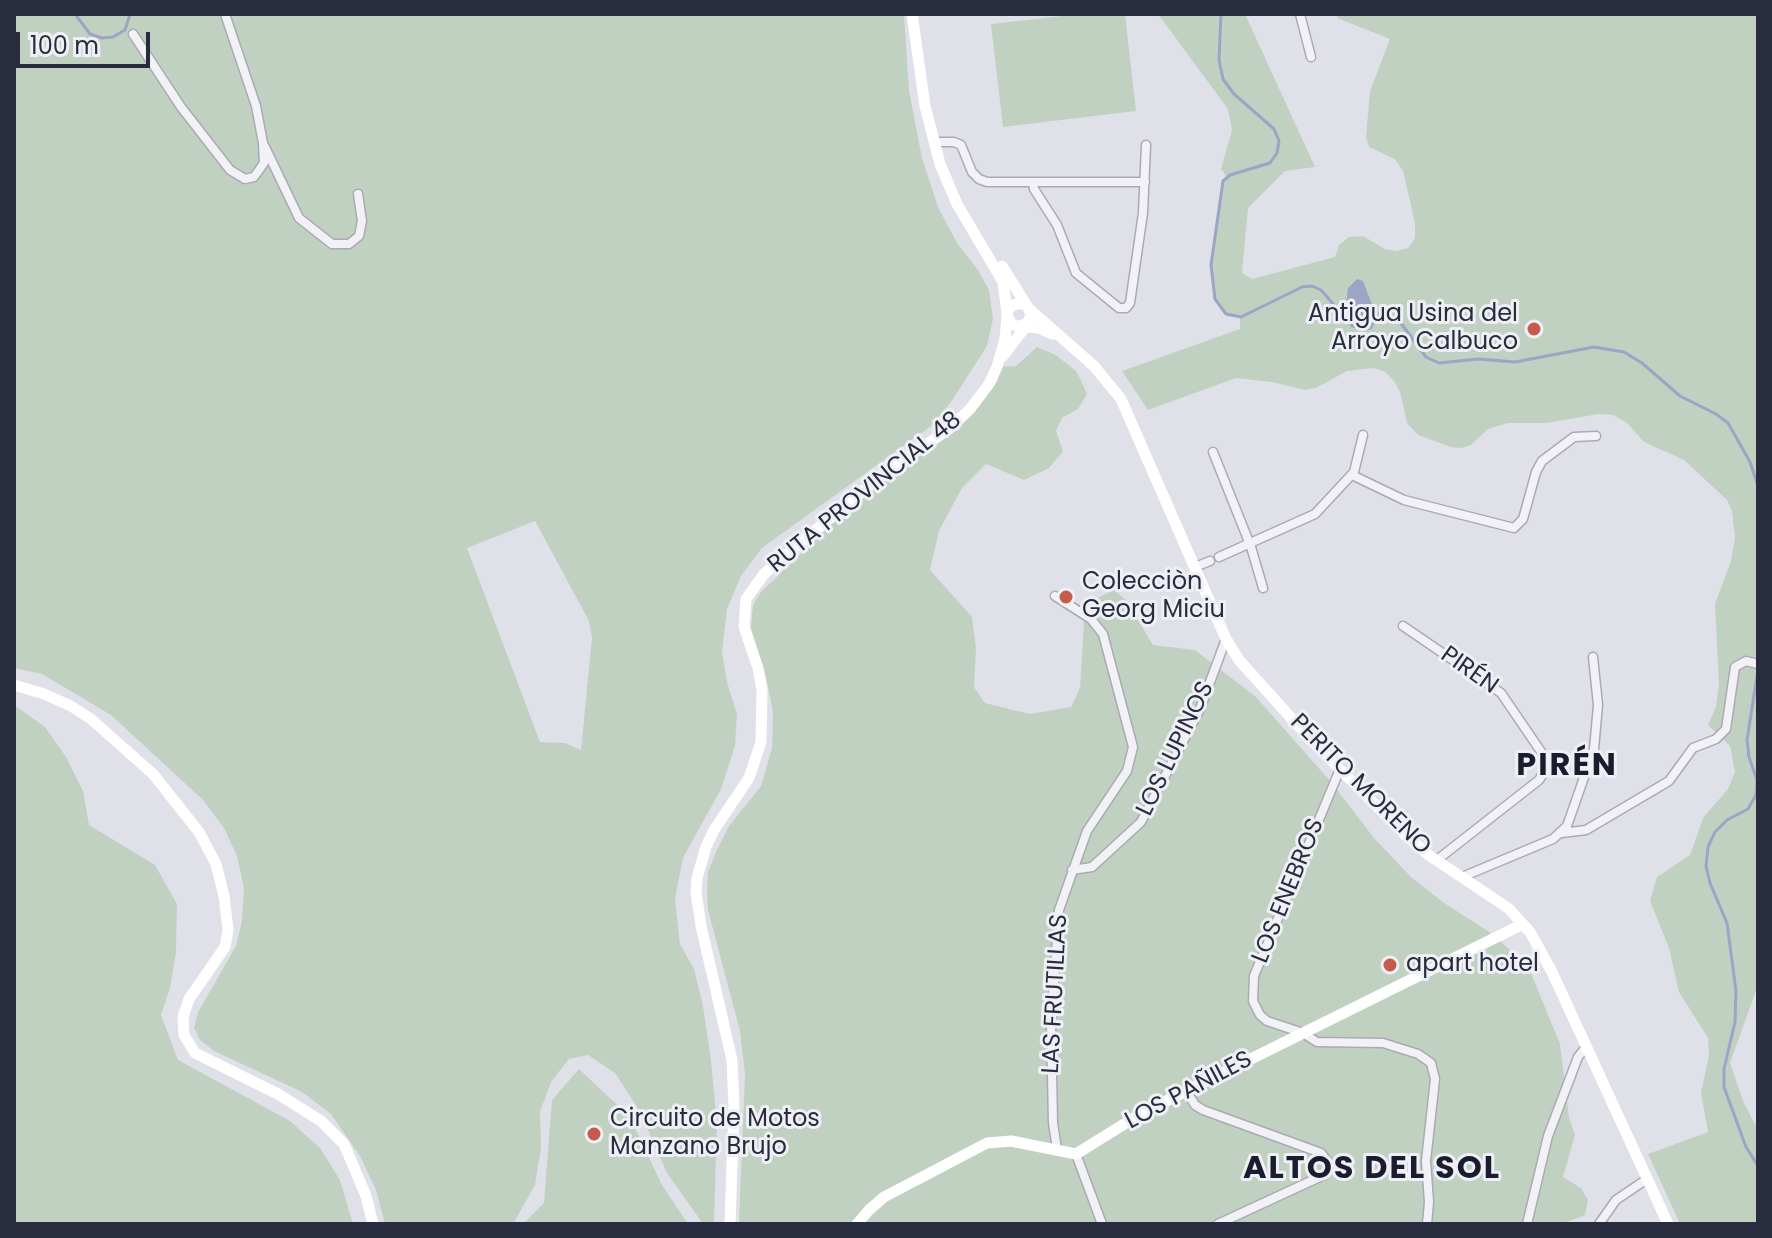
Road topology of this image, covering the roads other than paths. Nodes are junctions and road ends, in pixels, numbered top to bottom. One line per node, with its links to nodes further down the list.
1 (225, 14): 7 (street)
2 (912, 14): 8 (main road, RUTA PROVINCIAL 48)
3 (919, 14): 8 (main road, RUTA PROVINCIAL 48)
4 (1300, 14): 6 (street)
5 (133, 34): 7 (street)
6 (1311, 57)
7 (263, 143): 12 (street)
8 (936, 143): 10 (street); 13 (main road, RUTA PROVINCIAL 48); 14 (main road, RUTA PROVINCIAL 48)
9 (1146, 145): 11 (street)
10 (1029, 182): 11 (street); 11 (street)
11 (1145, 182)
12 (358, 194)
13 (1007, 315): 14 (main road); 14 (main road); 16 (main road, RUTA PROVINCIAL 48)
14 (1026, 318): 15 (main road, PERITO MORENO); 15 (main road, PERITO MORENO); 16 (main road, RUTA PROVINCIAL 48)
15 (1059, 337): 22 (main road, PERITO MORENO)
16 (997, 367): 44 (main road, RUTA PROVINCIAL 48)
17 (1363, 435): 20 (street)
18 (1596, 436): 20 (street)
19 (1213, 452): 21 (street)
20 (1352, 475): 21 (street)
21 (1250, 544): 22 (street); 23 (street)
22 (1195, 567): 26 (main road, PERITO MORENO)
23 (1263, 588)
24 (1055, 596): 33 (street, LAS FRUTILLAS)
25 (1403, 626): 32 (street, PIRÉN)
26 (1226, 639): 30 (main road, PERITO MORENO); 33 (street, LOS LUPINOS)
27 (1593, 657): 31 (street)
28 (1756, 663): 31 (street)
29 (14, 685): 43 (main road)
30 (1340, 769): 32 (main road, PERITO MORENO); 36 (street, LOS ENEBROS)
31 (1562, 833): 34 (street)
32 (1437, 860): 34 (main road, PERITO MORENO)
33 (1072, 870): 39 (street, LAS FRUTILLAS)
34 (1462, 877): 35 (main road, PERITO MORENO)
35 (1523, 924): 36 (main road, LOS PAÑILES); 37 (main road, PERITO MORENO)
36 (1303, 1033): 38 (main road, LOS PAÑILES); 49 (street)
37 (1586, 1047): 41 (main road, PERITO MORENO); 50 (street)
38 (1186, 1091): 40 (main road, LOS PAÑILES); 42 (street)
39 (1057, 1149): 40 (main road); 45 (main road)
40 (1076, 1154): 46 (street)
41 (1647, 1179): 51 (street); 52 (main road, PERITO MORENO)
42 (1242, 1215): 47 (street); 48 (street)
43 (373, 1224)
44 (730, 1224)
45 (857, 1224)
46 (1102, 1224)
47 (1218, 1224)
48 (1251, 1224)
49 (1427, 1224)
50 (1527, 1224)
51 (1599, 1224)
52 (1668, 1224)

